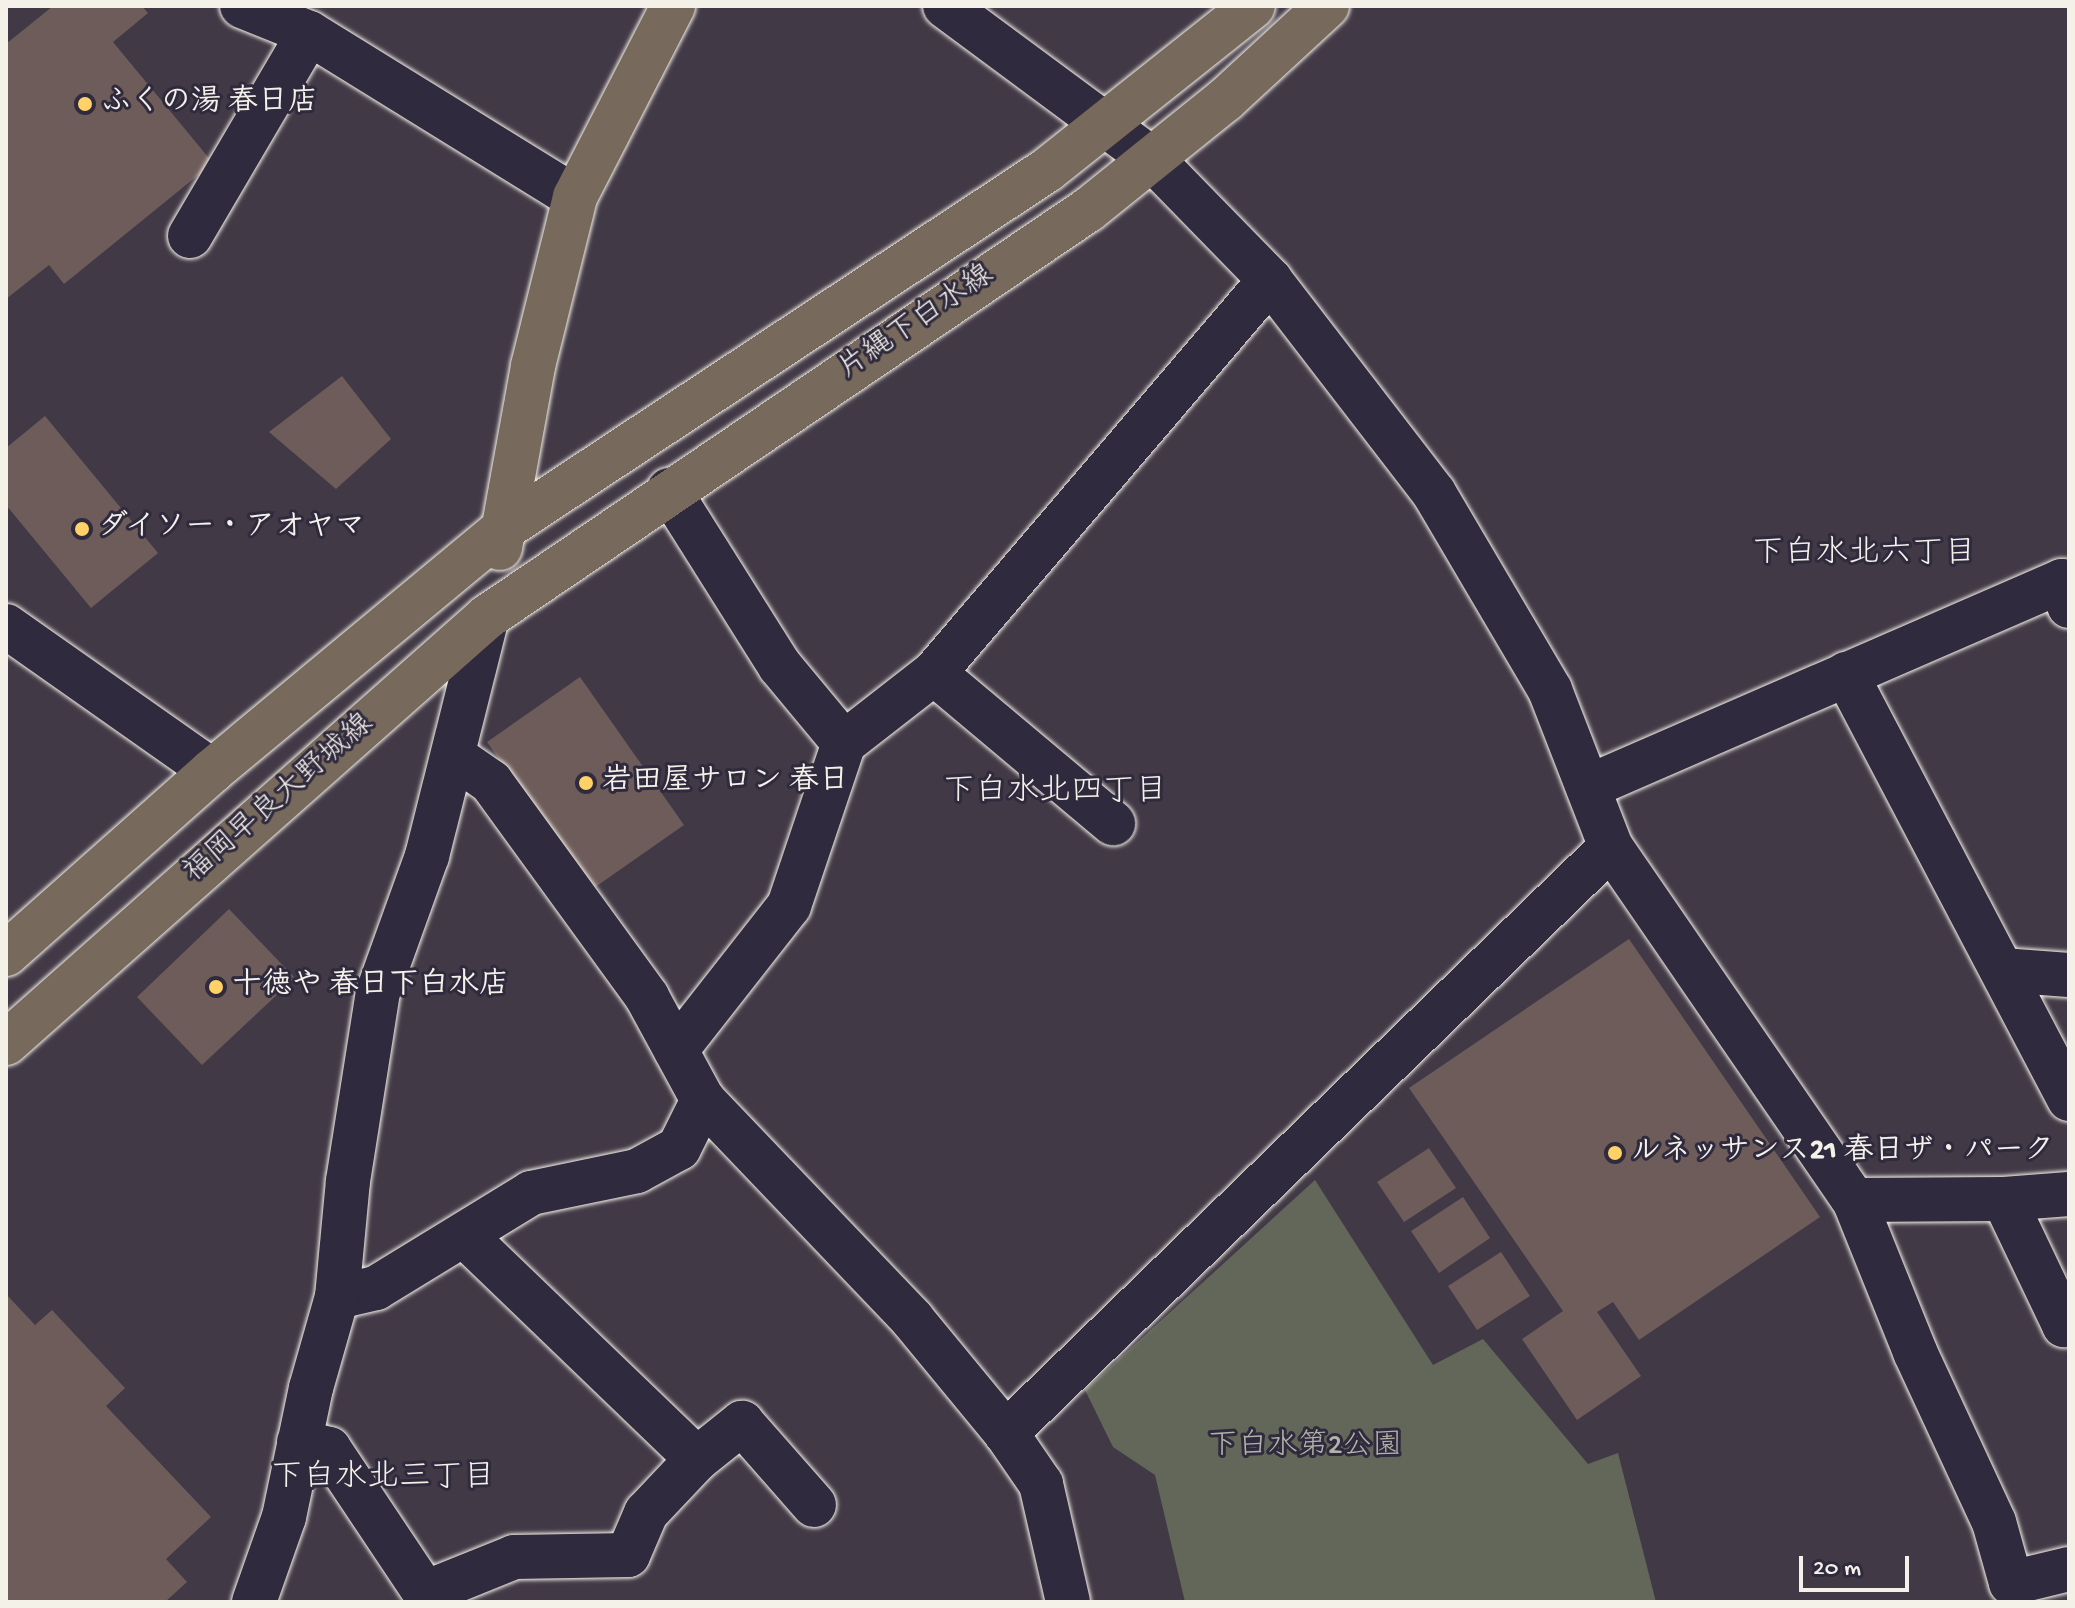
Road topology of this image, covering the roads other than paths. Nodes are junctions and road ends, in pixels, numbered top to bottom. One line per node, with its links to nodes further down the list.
1 (242, 6): 6 (street)
2 (673, 6): 9 (main road)
3 (945, 6): 7 (street)
4 (1253, 6): 7 (main road, 片縄下白水線)
5 (1327, 6): 8 (main road, 片縄下白水線)
6 (309, 33): 9 (street); 10 (street)
7 (1108, 123): 8 (street); 13 (main road, 片縄下白水線)
8 (1152, 159): 11 (street); 12 (main road, 片縄下白水線)
9 (575, 197): 13 (main road)
10 (190, 236)
11 (1270, 280): 17 (street); 22 (street)
12 (669, 490): 15 (main road, 片縄下白水線); 19 (street)
13 (503, 529): 15 (main road); 21 (main road)
14 (2069, 606): 18 (street)
15 (487, 617): 20 (street); 28 (main road, 福岡早良大野城線)
16 (6, 626): 21 (street)
17 (934, 673): 19 (street); 23 (street)
18 (1846, 674): 22 (street); 26 (street)
19 (844, 743): 29 (street)
20 (455, 757): 29 (street); 36 (street)
21 (212, 771): 25 (main road)
22 (1588, 787): 24 (street)
23 (1113, 823)
24 (1611, 847): 34 (street); 38 (street)
25 (6, 954)
26 (2002, 970): 27 (street); 30 (street)
27 (2069, 975)
28 (6, 1043)
29 (676, 1050): 31 (street)
30 (2069, 1099)
31 (703, 1100): 35 (street); 38 (street)
32 (2069, 1194): 33 (street)
33 (2004, 1199): 34 (street); 37 (street)
34 (1854, 1200): 43 (street)
35 (464, 1235): 36 (street); 40 (street)
36 (337, 1297): 39 (street)
37 (2069, 1324)
38 (1006, 1433): 46 (street)
39 (299, 1442): 44 (street); 45 (street)
40 (697, 1459): 41 (street); 44 (street)
41 (814, 1505)
42 (2069, 1569): 43 (street)
43 (2016, 1593)
44 (428, 1597)
45 (254, 1602)
46 (1068, 1602)

